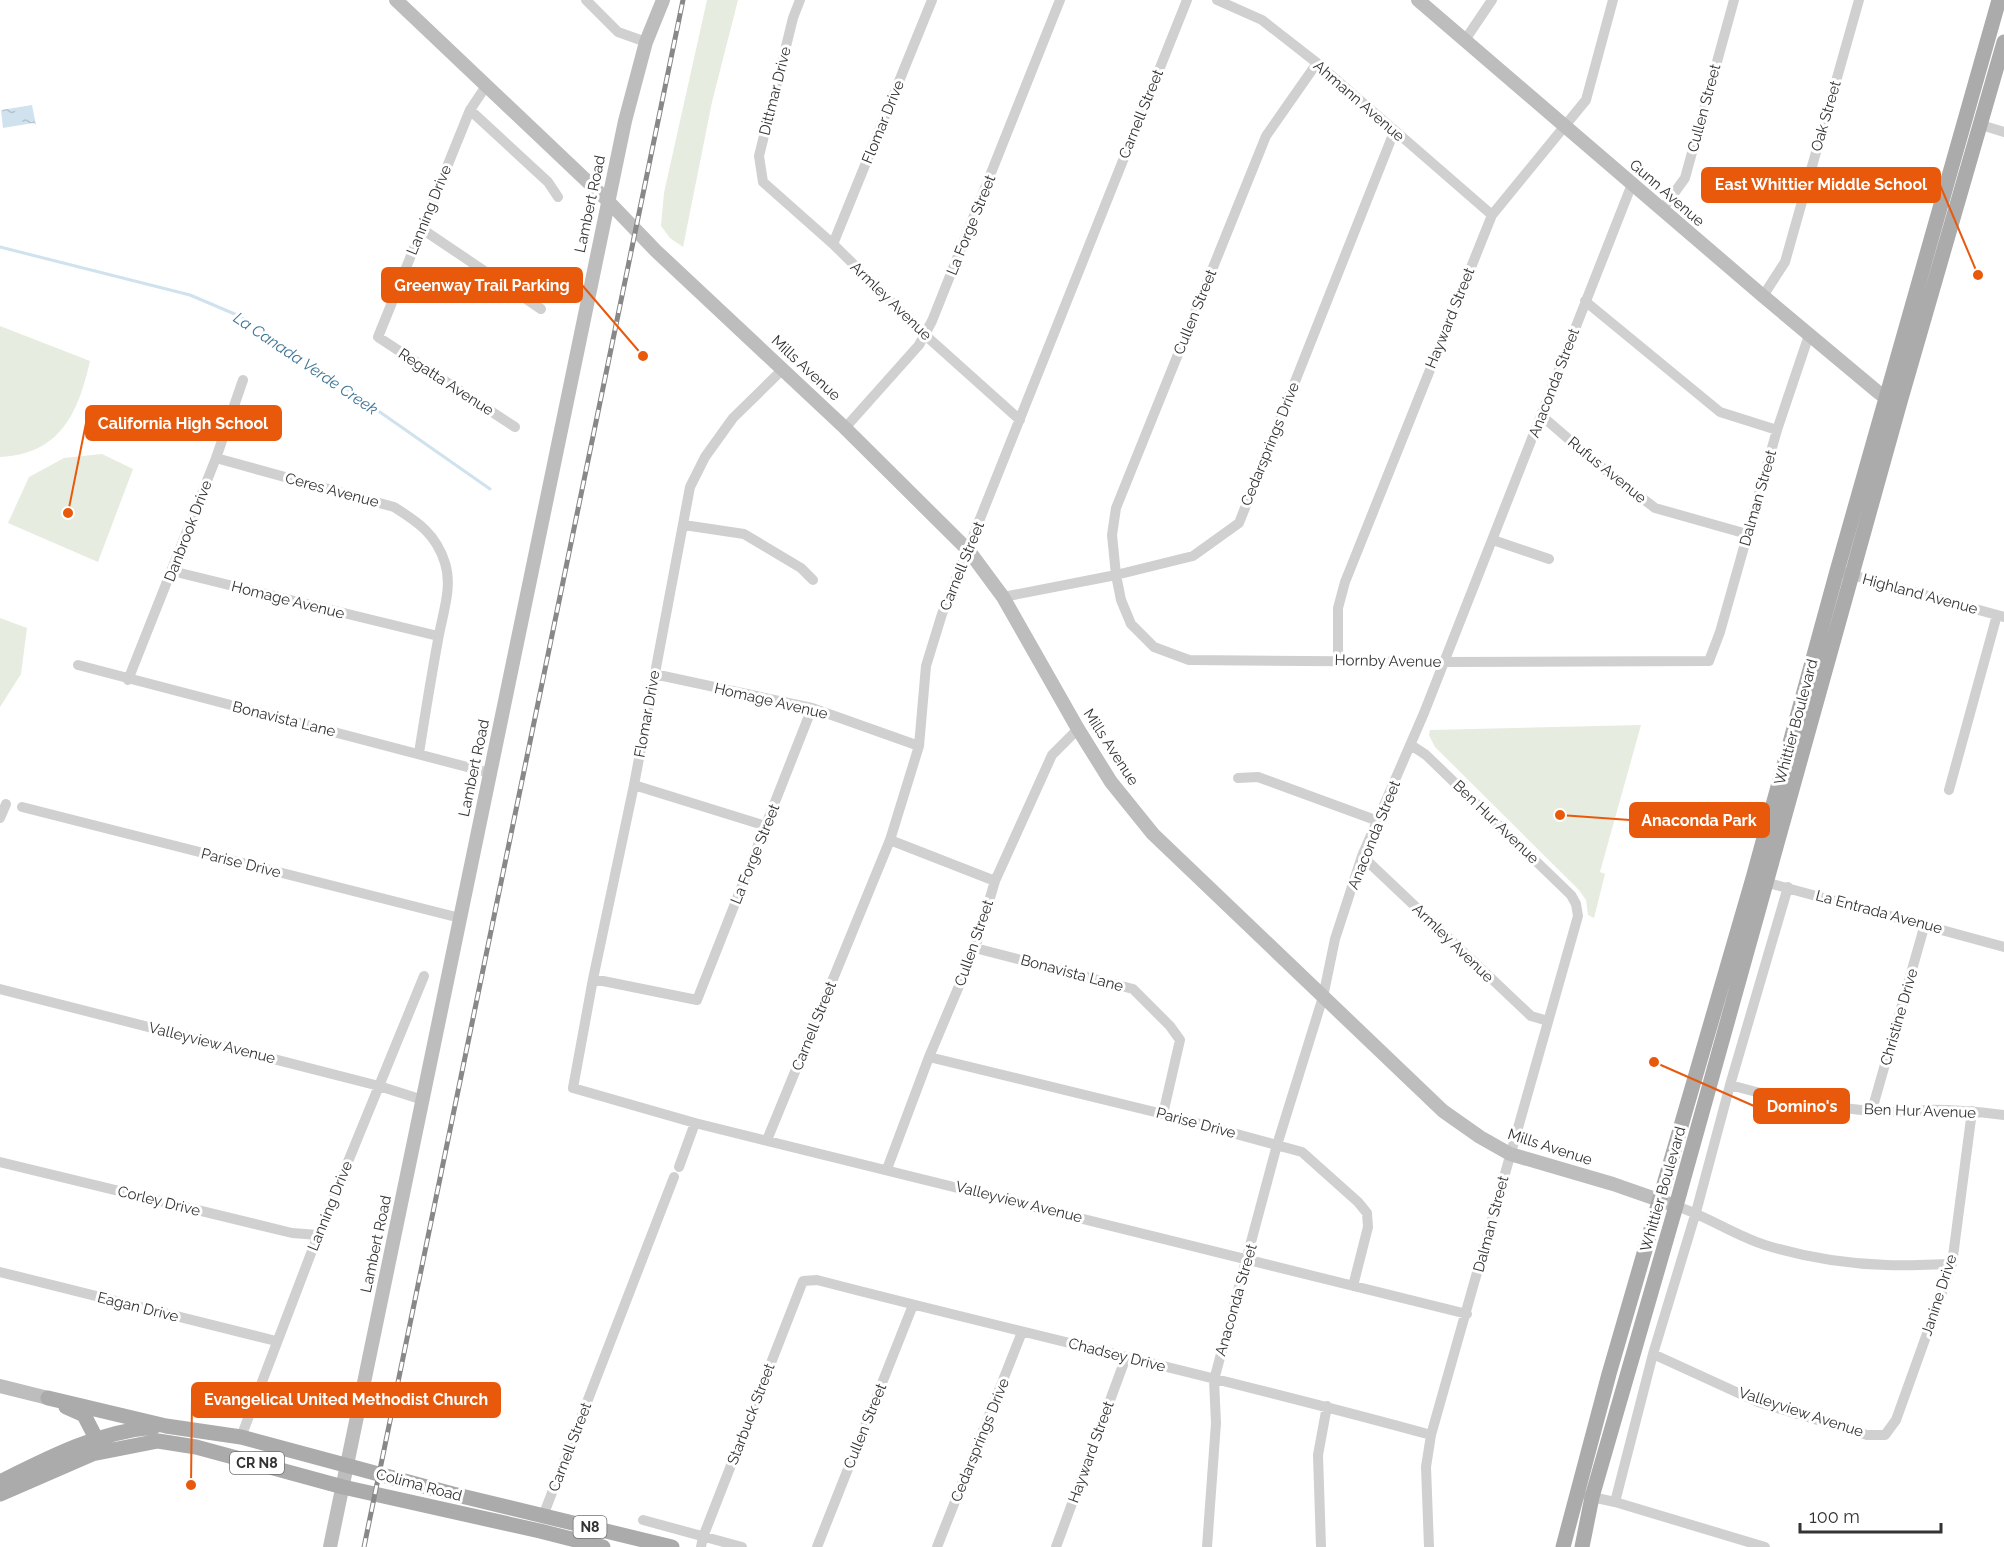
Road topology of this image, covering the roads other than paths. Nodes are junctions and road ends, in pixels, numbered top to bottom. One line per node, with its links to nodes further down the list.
1 (396, 0): 19 (street, Mills Avenue)
2 (586, 0): 16 (street)
3 (663, 0): 16 (street, Lambert Road)
4 (800, 0): 26 (street, Dittmar Drive)
5 (932, 0): 33 (street, Flomar Drive)
6 (1060, 0): 37 (street, La Forge Street)
7 (1186, 0): 44 (street, Carnell Street)
8 (1218, 0): 18 (street, Ahmann Avenue)
9 (1418, 0): 15 (street, Gunn Avenue)
10 (1492, 0): 15 (street)
11 (1613, 0): 22 (street, Hayward Street)
12 (1734, 0): 30 (street, Cullen Street)
13 (1858, 0): 34 (street, Oak Street)
14 (1999, 0): 21 (main road, Whittier Boulevard)
15 (1465, 40): 22 (street, Gunn Avenue)
16 (646, 42): 29 (street, Lambert Road)
17 (2004, 42): 23 (main road, Whittier Boulevard)
18 (1317, 63): 24 (street, Ahmann Avenue); 56 (street, Cullen Street)
19 (486, 86): 20 (street, Lanning Drive); 29 (street, Mills Avenue)
20 (470, 110): 28 (street); 32 (street, Lanning Drive)
21 (1965, 121): 23 (street); 42 (main road, Whittier Boulevard)
22 (1563, 125): 27 (street, Gunn Avenue); 31 (street, Hayward Street)
23 (1981, 125): 25 (street); 42 (main road, Whittier Boulevard)
24 (1394, 132): 31 (street, Ahmann Avenue); 56 (street, Cedarsprings Drive)
25 (2004, 132)
26 (763, 182): 33 (street, Armley Avenue)
27 (1632, 184): 30 (street, Gunn Avenue); 35 (street, Anaconda Street)
28 (558, 196)
29 (608, 201): 40 (street, Mills Avenue); 73 (street, Lambert Road)
30 (1662, 210): 34 (street, Gunn Avenue)
31 (1492, 215): 62 (street, Hayward Street)
32 (422, 229): 36 (street); 39 (street, Lanning Drive)
33 (834, 244): 37 (street, Armley Avenue)
34 (1762, 296): 38 (street, Gunn Avenue)
35 (1585, 301): 43 (street, Anaconda Street); 47 (street)
36 (542, 309)
37 (924, 334): 44 (street, Armley Avenue); 46 (street, La Forge Street)
38 (1809, 335): 42 (street, Gunn Avenue); 47 (street, Dalman Street)
39 (378, 338): 45 (street, Regatta Avenue)
40 (782, 370): 46 (street, Mills Avenue); 49 (street, Flomar Drive)
41 (243, 380): 48 (street, Danbrook Drive)
42 (1893, 399): 55 (main road, Whittier Boulevard); 57 (main road, Whittier Boulevard)
43 (1542, 416): 50 (street, Rufus Avenue); 51 (street, Anaconda Street)
44 (1020, 420): 52 (street, Carnell Street)
45 (515, 427)
46 (845, 428): 52 (street, Mills Avenue)
47 (1777, 430): 50 (street, Dalman Street)
48 (216, 458): 54 (street, Danbrook Drive); 61 (street, Ceres Avenue)
49 (684, 525): 58 (street); 66 (street, Flomar Drive)
50 (1747, 534): 63 (street, Dalman Street)
51 (1493, 540): 53 (street); 64 (street, Anaconda Street)
52 (969, 551): 59 (street, Mills Avenue); 71 (street, Carnell Street)
53 (1549, 559)
54 (172, 571): 61 (street, Homage Avenue); 67 (street, Danbrook Drive)
55 (1837, 571): 57 (street, Highland Avenue); 84 (main road, Whittier Boulevard)
56 (1116, 575): 59 (street, Cedarsprings Drive); 62 (street, Hornby Avenue)
57 (1853, 576): 60 (street, Highland Avenue); 84 (main road, Whittier Boulevard)
58 (813, 580)
59 (1003, 597): 69 (street, Mills Avenue)
60 (2001, 616): 76 (street)
61 (438, 636): 72 (street)
62 (1338, 661): 64 (street, Hornby Avenue)
63 (1709, 661): 64 (street, Hornby Avenue)
64 (1444, 662): 70 (street, Anaconda Street)
65 (78, 665): 67 (street, Bonavista Lane)
66 (654, 674): 68 (street, Homage Avenue); 75 (street, Flomar Drive)
67 (128, 680): 72 (street, Bonavista Lane)
68 (812, 708): 71 (street, Homage Avenue); 81 (street, La Forge Street)
69 (1078, 729): 85 (street, Cullen Street); 95 (street, Mills Avenue)
70 (1410, 745): 80 (street, Anaconda Street); 87 (street, Ben Hur Avenue)
71 (919, 746): 82 (street, Carnell Street)
72 (419, 753): 73 (street, Bonavista Lane)
73 (490, 773): 88 (street, Lambert Road)
74 (1238, 777): 80 (street)
75 (634, 785): 81 (street); 93 (street, Flomar Drive)
76 (1949, 790)
77 (6, 804): 79 (street)
78 (22, 807): 88 (street, Parise Drive)
79 (0, 818)
80 (1378, 821): 83 (street, Anaconda Street)
81 (766, 826): 93 (street, La Forge Street)
82 (890, 840): 85 (street); 107 (street, Carnell Street)
83 (1362, 856): 95 (street, Anaconda Street); 96 (street, Armley Avenue)
84 (1760, 880): 86 (street, La Entrada Avenue); 112 (main road, Whittier Boulevard); 113 (main road, Whittier Boulevard)
85 (995, 881): 91 (street, Cullen Street)
86 (1788, 887): 89 (street, La Entrada Avenue); 98 (street)
87 (1576, 904): 96 (street, Dalman Street)
88 (460, 918): 101 (street, Lambert Road)
89 (1925, 924): 90 (street, La Entrada Avenue); 102 (street, Christine Drive)
90 (2004, 947)
91 (975, 948): 97 (street, Cullen Street); 104 (street, Bonavista Lane)
92 (424, 976): 99 (street, Lanning Drive)
93 (593, 978): 100 (street, Flomar Drive)
94 (0, 989): 99 (street, Valleyview Avenue)
95 (1323, 997): 108 (street, Anaconda Street); 109 (street, Mills Avenue)
96 (1548, 1021): 109 (street, Dalman Street)
97 (929, 1057): 104 (street, Parise Drive); 111 (street, Cullen Street)
98 (1730, 1085): 102 (street, Ben Hur Avenue); 114 (street)
99 (379, 1086): 101 (street, Valleyview Avenue); 115 (street, Lanning Drive)
100 (573, 1088): 106 (street, Valleyview Avenue)
101 (423, 1100): 136 (street, Lambert Road)
102 (1872, 1110): 103 (street, Ben Hur Avenue)
103 (1972, 1111): 105 (street, Ben Hur Avenue); 117 (street, Janine Drive)
104 (1163, 1114): 108 (street, Parise Drive)
105 (2004, 1114)
106 (695, 1122): 107 (street, Valleyview Avenue); 143 (street, Carnell Street)
107 (767, 1140): 111 (street, Valleyview Avenue)
108 (1277, 1145): 116 (street, Anaconda Street); 120 (street, Parise Drive)
109 (1510, 1154): 112 (street, Mills Avenue); 122 (street, Dalman Street)
110 (0, 1162): 115 (street, Corley Drive)
111 (887, 1169): 116 (street, Valleyview Avenue)
112 (1660, 1200): 113 (street, Mills Avenue); 140 (main road, Whittier Boulevard)
113 (1676, 1206): 114 (street, Mills Avenue); 140 (main road, Whittier Boulevard)
114 (1696, 1212): 117 (street, Mills Avenue); 125 (street)
115 (318, 1235): 124 (street, Lanning Drive)
116 (1248, 1260): 120 (street, Valleyview Avenue); 127 (street, Anaconda Street)
117 (1952, 1264): 132 (street, Janine Drive)
118 (0, 1272): 124 (street, Eagan Drive)
119 (803, 1281): 121 (street, Chadsey Drive); 144 (street, Starbuck Street)
120 (1353, 1286): 122 (street, Valleyview Avenue)
121 (913, 1305): 123 (street, Chadsey Drive); 149 (street, Cullen Street)
122 (1467, 1314): 133 (street, Dalman Street)
123 (1022, 1332): 126 (street, Chadsey Drive); 150 (street, Cedarsprings Drive)
124 (276, 1341): 134 (street, Lanning Drive)
125 (1653, 1354): 132 (street, Valleyview Avenue); 141 (street)
126 (1126, 1357): 127 (street, Chadsey Drive); 151 (street, Hayward Street)
127 (1214, 1380): 130 (street, Chadsey Drive); 152 (street, Anaconda Street)
128 (0, 1386): 129 (street)
129 (48, 1398): 131 (main road); 135 (main road)
130 (1327, 1406): 133 (street, Chadsey Drive); 153 (street)
131 (166, 1426): 134 (main road, Colima Road / CR N8); 135 (main road, CR N8)
132 (1885, 1434)
133 (1431, 1435): 154 (street, Dalman Street)
134 (241, 1437): 136 (main road, Colima Road / CR N8)
135 (99, 1444): 137 (main road, CR N8); 138 (main road, Colima Road / CR N8); 139 (main road, CR N8)
136 (348, 1464): 138 (street, Lambert Road); 143 (main road, Colima Road / CR N8)
137 (0, 1482)
138 (343, 1487): 143 (main road, Colima Road / CR N8); 145 (street, Lambert Road)
139 (0, 1494)
140 (1585, 1495): 141 (street); 155 (main road, Whittier Boulevard); 156 (main road, Whittier Boulevard)
141 (1616, 1502): 157 (street)
142 (643, 1520): 144 (street)
143 (542, 1523): 146 (main road, Colima Road / CR N8); 147 (main road, Colima Road / N8)
144 (702, 1542): 148 (street)
145 (330, 1547)
146 (603, 1547)
147 (672, 1547)
148 (742, 1547)
149 (817, 1547)
150 (937, 1547)
151 (1056, 1547)
152 (1207, 1547)
153 (1321, 1547)
154 (1430, 1547)
155 (1563, 1547)
156 (1582, 1547)
157 (1765, 1547)

